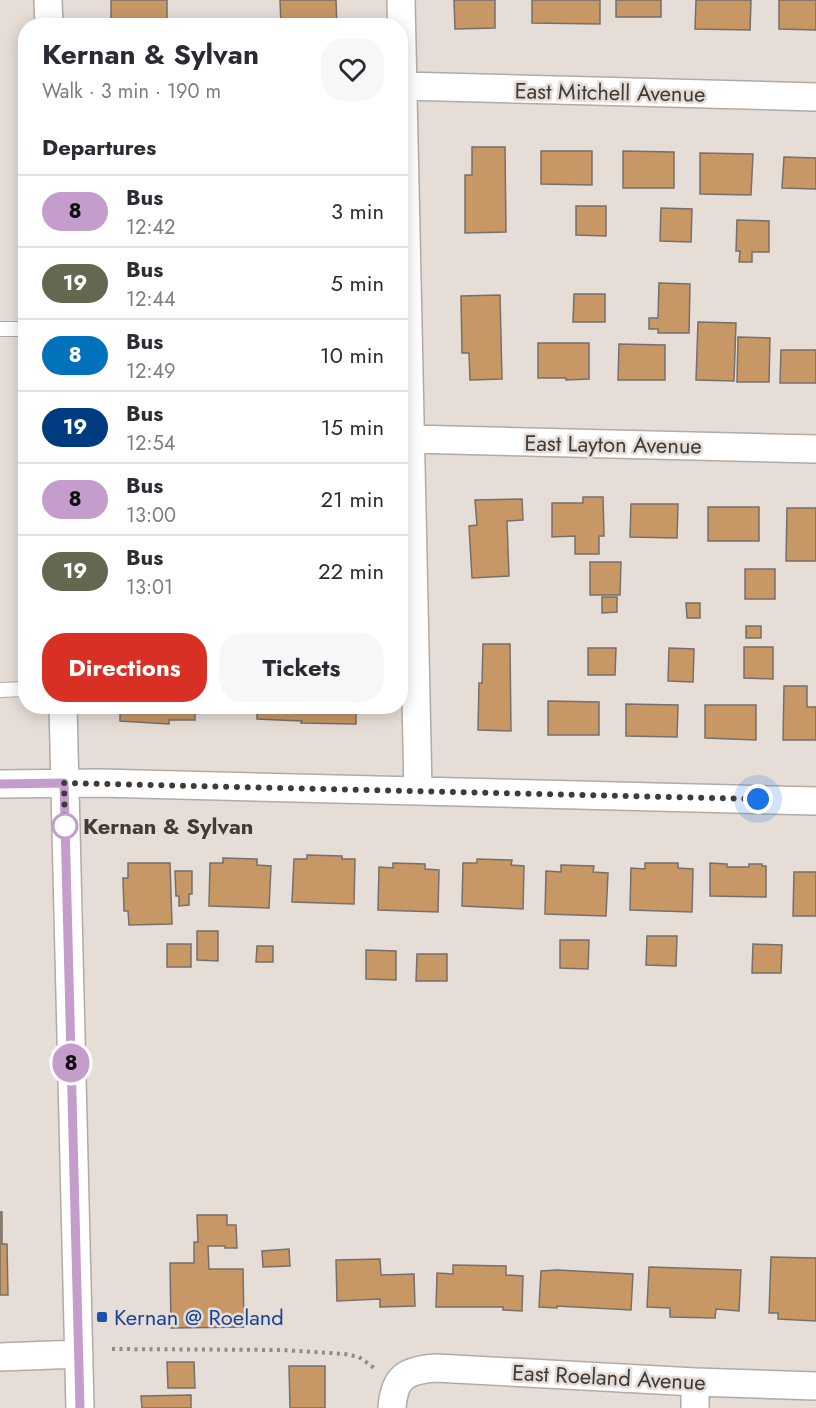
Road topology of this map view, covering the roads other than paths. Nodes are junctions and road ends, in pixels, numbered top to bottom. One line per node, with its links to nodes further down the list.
1 (48, 0): 3 (street)
2 (401, 0): 4 (street)
3 (49, 18)
4 (402, 18)
5 (408, 86): 6 (street, East Mitchell Avenue)
6 (816, 97)
7 (408, 288): 10 (street)
8 (0, 329): 9 (lane)
9 (18, 329)
10 (411, 440): 11 (street, East Layton Avenue); 17 (street)
11 (816, 449)
12 (18, 689): 13 (lane)
13 (0, 690)
14 (63, 714): 15 (street)
15 (64, 783): 16 (street); 17 (street); 19 (street)
16 (0, 784)
17 (418, 791): 18 (street)
18 (816, 801)
19 (79, 1354): 20 (street); 24 (street)
20 (0, 1357)
21 (816, 1386): 23 (street, East Roeland Avenue)
22 (398, 1389): 23 (street, East Roeland Avenue)
23 (695, 1395)
24 (80, 1408)

